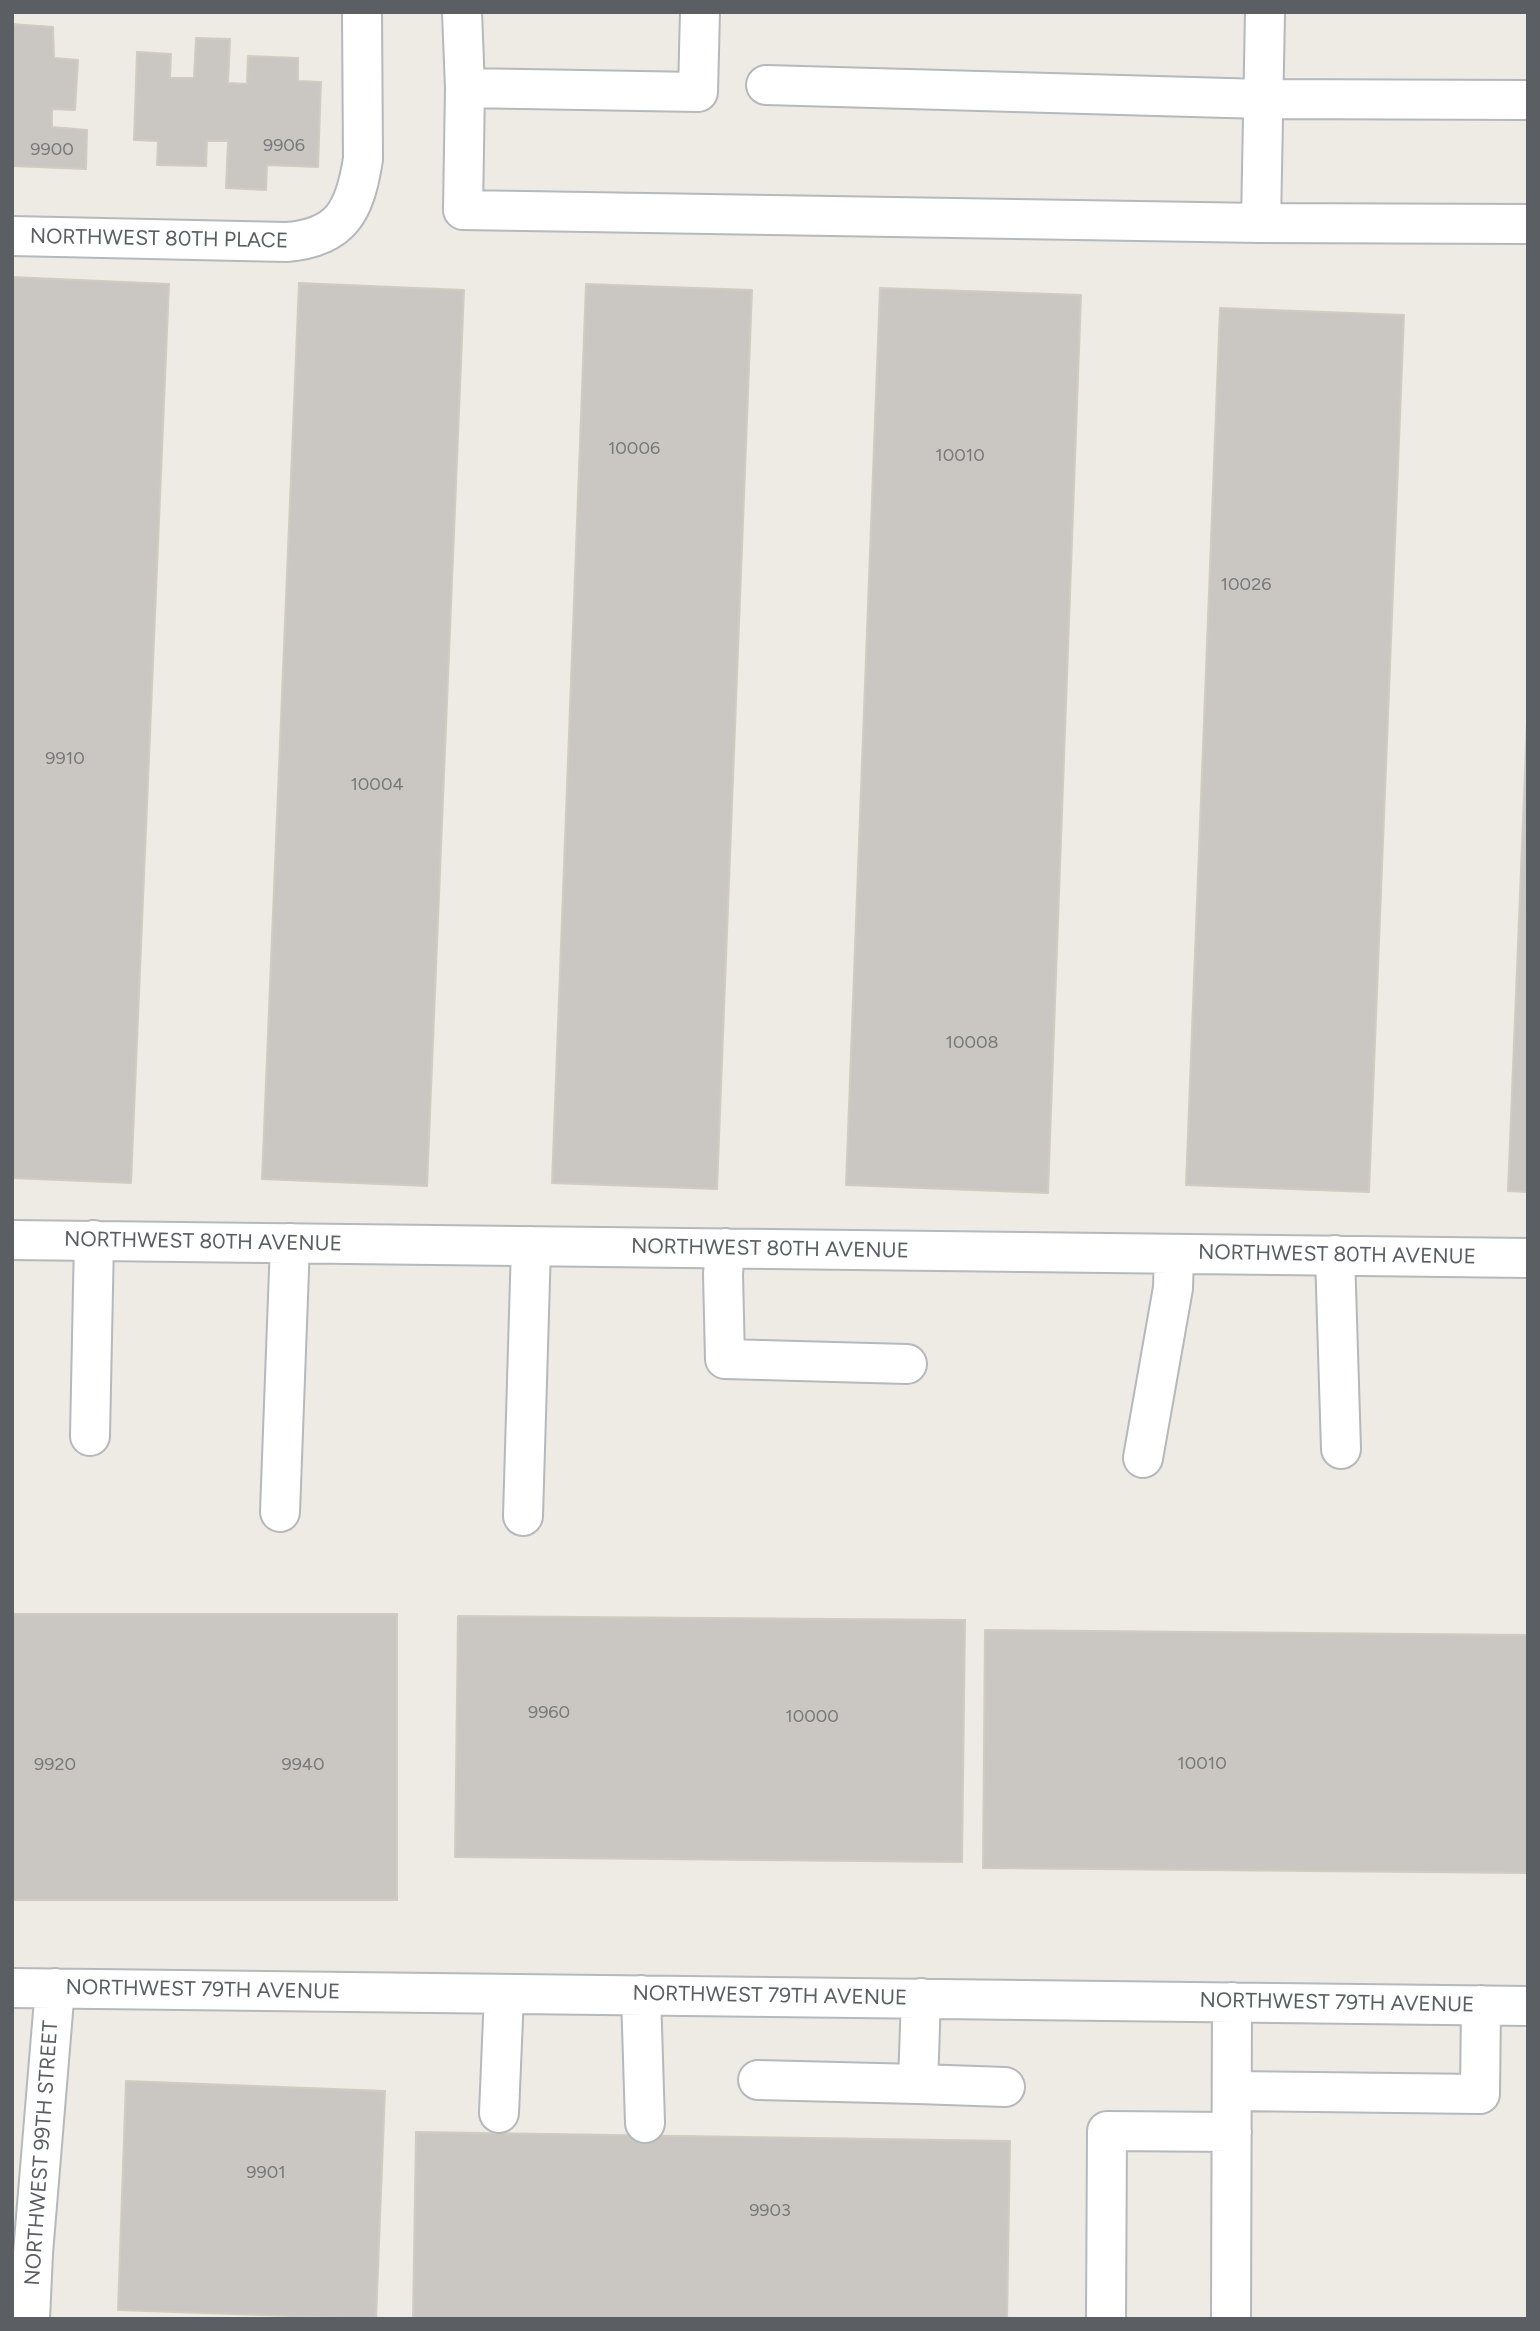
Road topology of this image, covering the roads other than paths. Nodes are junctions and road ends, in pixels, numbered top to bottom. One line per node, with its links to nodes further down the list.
1 (362, 12): 11 (street, NORTHWEST 80TH PLACE)
2 (462, 12): 6 (street)
3 (700, 12): 6 (street)
4 (1265, 12): 7 (street)
5 (766, 85): 7 (street)
6 (465, 88): 9 (street)
7 (1263, 99): 8 (street); 9 (street)
8 (1528, 100)
9 (1261, 223): 10 (street)
10 (1528, 224)
11 (12, 236)
12 (12, 1240): 13 (street, NORTHWEST 80TH AVENUE)
13 (94, 1240): 14 (street, NORTHWEST 80TH AVENUE); 21 (street)
14 (290, 1243): 15 (street, NORTHWEST 80TH AVENUE); 24 (street)
15 (531, 1246): 16 (street, NORTHWEST 80TH AVENUE); 25 (street)
16 (725, 1248): 17 (street, NORTHWEST 80TH AVENUE); 20 (street)
17 (1174, 1254): 18 (street, NORTHWEST 80TH AVENUE); 23 (street)
18 (1335, 1255): 19 (street, NORTHWEST 80TH AVENUE); 22 (street)
19 (1528, 1258)
20 (907, 1364)
21 (90, 1436)
22 (1341, 1450)
23 (1143, 1458)
24 (280, 1513)
25 (523, 1516)
26 (12, 1988): 27 (street, NORTHWEST 79TH AVENUE)
27 (55, 1988): 28 (street, NORTHWEST 79TH AVENUE); 41 (street, NORTHWEST 99TH STREET)
28 (504, 1994): 29 (street, NORTHWEST 79TH AVENUE); 38 (street)
29 (640, 1995): 30 (street, NORTHWEST 79TH AVENUE); 39 (street)
30 (921, 1998): 31 (street, NORTHWEST 79TH AVENUE); 35 (street)
31 (1232, 2002): 32 (street, NORTHWEST 79TH AVENUE); 37 (street)
32 (1481, 2005): 33 (street, NORTHWEST 79TH AVENUE); 37 (street)
33 (1528, 2006)
34 (758, 2080): 35 (street)
35 (918, 2084): 36 (street)
36 (1005, 2087)
37 (1232, 2091): 40 (street)
38 (499, 2113)
39 (645, 2123)
40 (1232, 2132): 44 (street); 45 (street)
41 (28, 2133): 42 (street, NORTHWEST 99TH STREET)
42 (24, 2220): 43 (street, NORTHWEST 99TH STREET)
43 (30, 2319)
44 (1106, 2319)
45 (1231, 2319)

